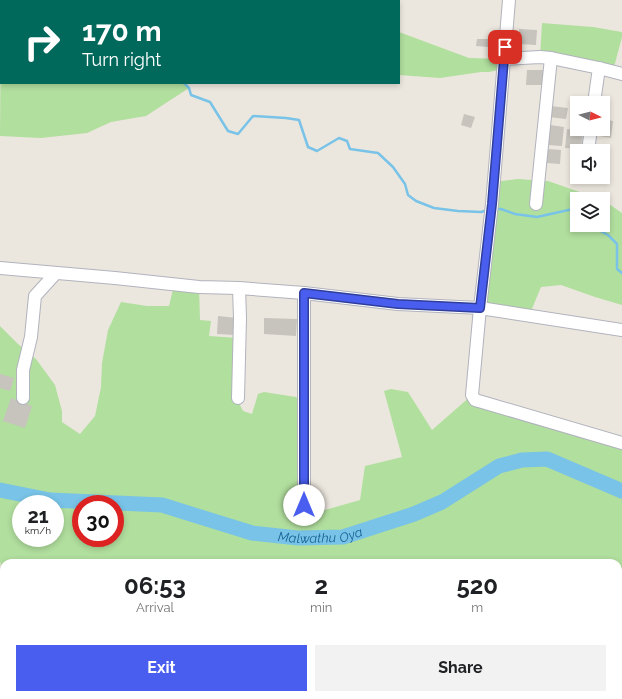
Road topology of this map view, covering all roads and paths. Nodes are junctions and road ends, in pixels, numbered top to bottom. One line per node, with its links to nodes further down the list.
1 (509, 0): 3 (street)
2 (551, 58): 3 (street); 4 (street); 7 (street)
3 (504, 59): 12 (street)
4 (599, 68): 5 (street); 6 (street)
5 (622, 74)
6 (595, 96)
7 (536, 204)
8 (0, 268): 9 (street)
9 (56, 273): 10 (street); 14 (street)
10 (238, 288): 11 (street); 15 (street)
11 (304, 293): 12 (street); 17 (street)
12 (480, 308): 13 (street); 16 (street)
13 (622, 330)
14 (23, 398)
15 (238, 398)
16 (622, 443)
17 (304, 505)

